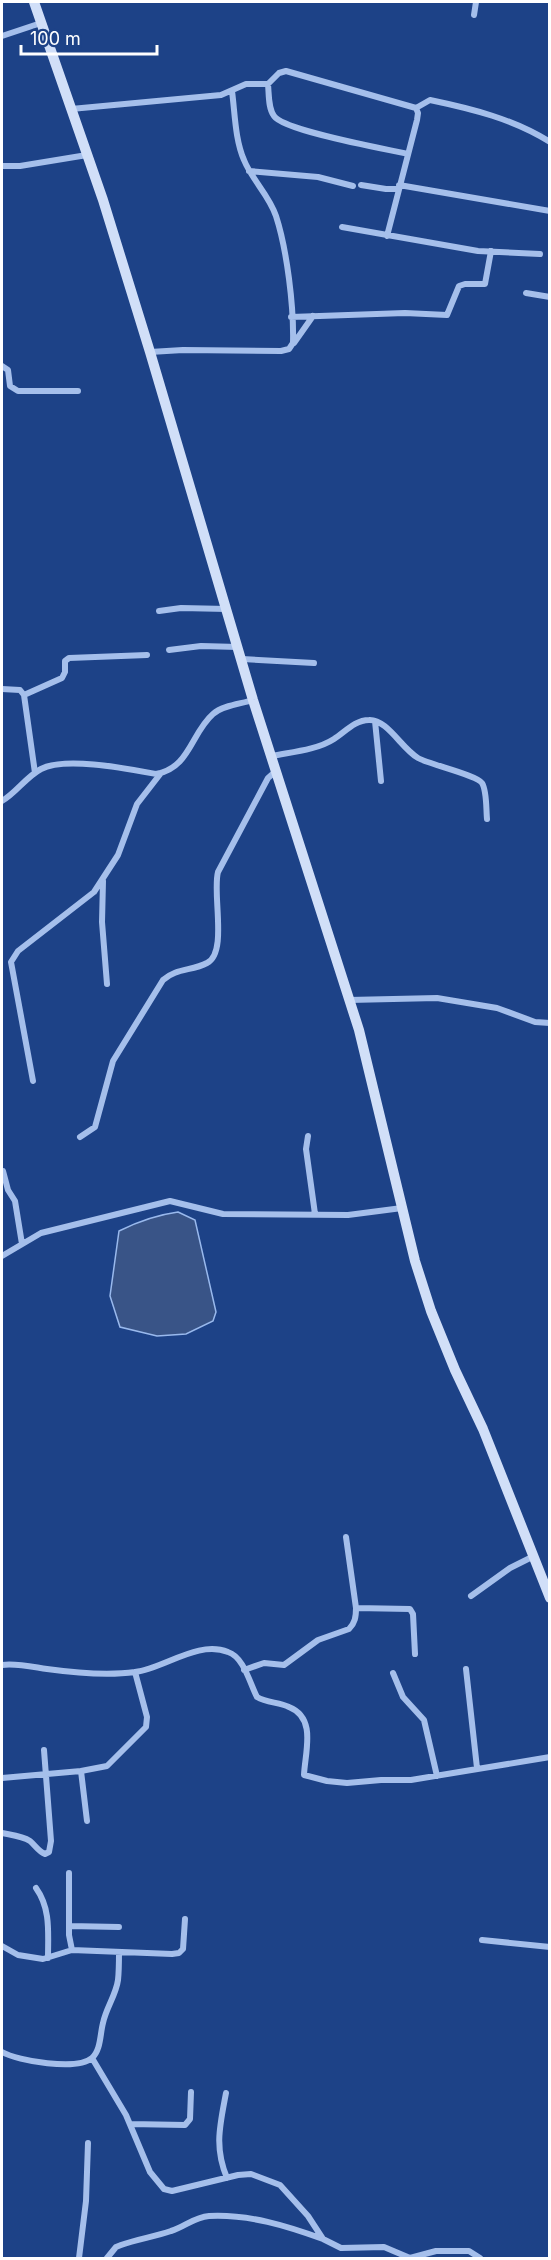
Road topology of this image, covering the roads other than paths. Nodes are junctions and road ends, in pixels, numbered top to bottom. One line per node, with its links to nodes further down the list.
1 (34, 2): 4 (street)
2 (476, 2): 3 (street)
3 (474, 15)
4 (42, 23): 5 (street); 9 (street)
5 (2, 36)
6 (268, 84): 7 (street); 8 (street); 11 (street)
7 (232, 91): 9 (street); 14 (street)
8 (416, 108): 10 (street); 11 (street)
9 (71, 109): 12 (street)
10 (549, 142)
11 (408, 154): 17 (street)
12 (87, 155): 13 (street); 28 (street)
13 (2, 166)
14 (249, 171): 16 (street); 26 (street)
15 (361, 184): 17 (street)
16 (353, 186)
17 (398, 188): 18 (street); 20 (street)
18 (549, 211)
19 (342, 227): 20 (street)
20 (387, 236): 21 (street)
21 (491, 251): 22 (street); 25 (street)
22 (540, 254)
23 (526, 293): 24 (street)
24 (549, 297)
25 (313, 316): 26 (street); 27 (street)
26 (291, 317): 27 (street)
27 (292, 346): 28 (street)
28 (150, 352): 31 (street)
29 (2, 366): 30 (street)
30 (78, 391)
31 (227, 609): 32 (street); 33 (street)
32 (159, 611)
33 (238, 647): 34 (street); 36 (street)
34 (169, 650)
35 (147, 656): 39 (street)
36 (242, 659): 37 (street); 40 (street)
37 (314, 663)
38 (2, 690): 39 (street)
39 (24, 695): 44 (street)
40 (253, 700): 42 (street); 45 (street)
41 (375, 721): 42 (street); 46 (street); 48 (street)
42 (272, 756): 43 (street)
43 (277, 771): 51 (street); 55 (street)
44 (35, 772): 45 (street); 47 (street)
45 (161, 773): 49 (street)
46 (381, 781)
47 (2, 801)
48 (487, 819)
49 (103, 881): 50 (street); 53 (street)
50 (107, 984)
51 (349, 1000): 52 (street); 57 (street)
52 (549, 1023)
53 (33, 1081)
54 (308, 1136): 58 (street)
55 (80, 1137)
56 (3, 1171): 59 (street)
57 (402, 1209): 58 (street); 62 (street)
58 (315, 1214): 59 (street)
59 (22, 1244): 60 (street)
60 (2, 1256)
61 (346, 1537): 65 (street)
62 (534, 1556): 63 (street); 64 (street)
63 (471, 1596)
64 (549, 1598)
65 (356, 1608): 66 (street); 69 (street)
66 (415, 1654)
67 (2, 1665): 70 (street)
68 (466, 1669): 74 (street)
69 (244, 1670): 70 (street); 77 (street)
70 (135, 1672): 75 (street)
71 (393, 1673): 77 (street)
72 (44, 1750): 76 (street)
73 (549, 1757): 74 (street)
74 (477, 1768): 77 (street)
75 (81, 1771): 76 (street); 79 (street)
76 (45, 1774): 78 (street); 80 (street)
77 (436, 1776)
78 (2, 1778)
79 (87, 1821)
80 (2, 1833)
81 (69, 1873): 84 (street)
82 (36, 1888): 91 (street)
83 (185, 1919): 90 (street)
84 (69, 1926): 85 (street); 89 (street)
85 (119, 1928)
86 (482, 1940): 88 (street)
87 (2, 1946): 91 (street)
88 (549, 1947)
89 (72, 1950): 90 (street); 91 (street)
90 (119, 1952): 93 (street)
91 (48, 1958)
92 (2, 2052): 93 (street)
93 (92, 2058): 96 (street)
94 (191, 2092): 96 (street)
95 (225, 2094): 98 (street)
96 (130, 2124): 98 (street)
97 (88, 2143): 100 (street)
98 (227, 2178): 99 (street)
99 (323, 2239): 101 (street); 102 (street)
100 (78, 2259)
101 (107, 2259)
102 (480, 2259)

